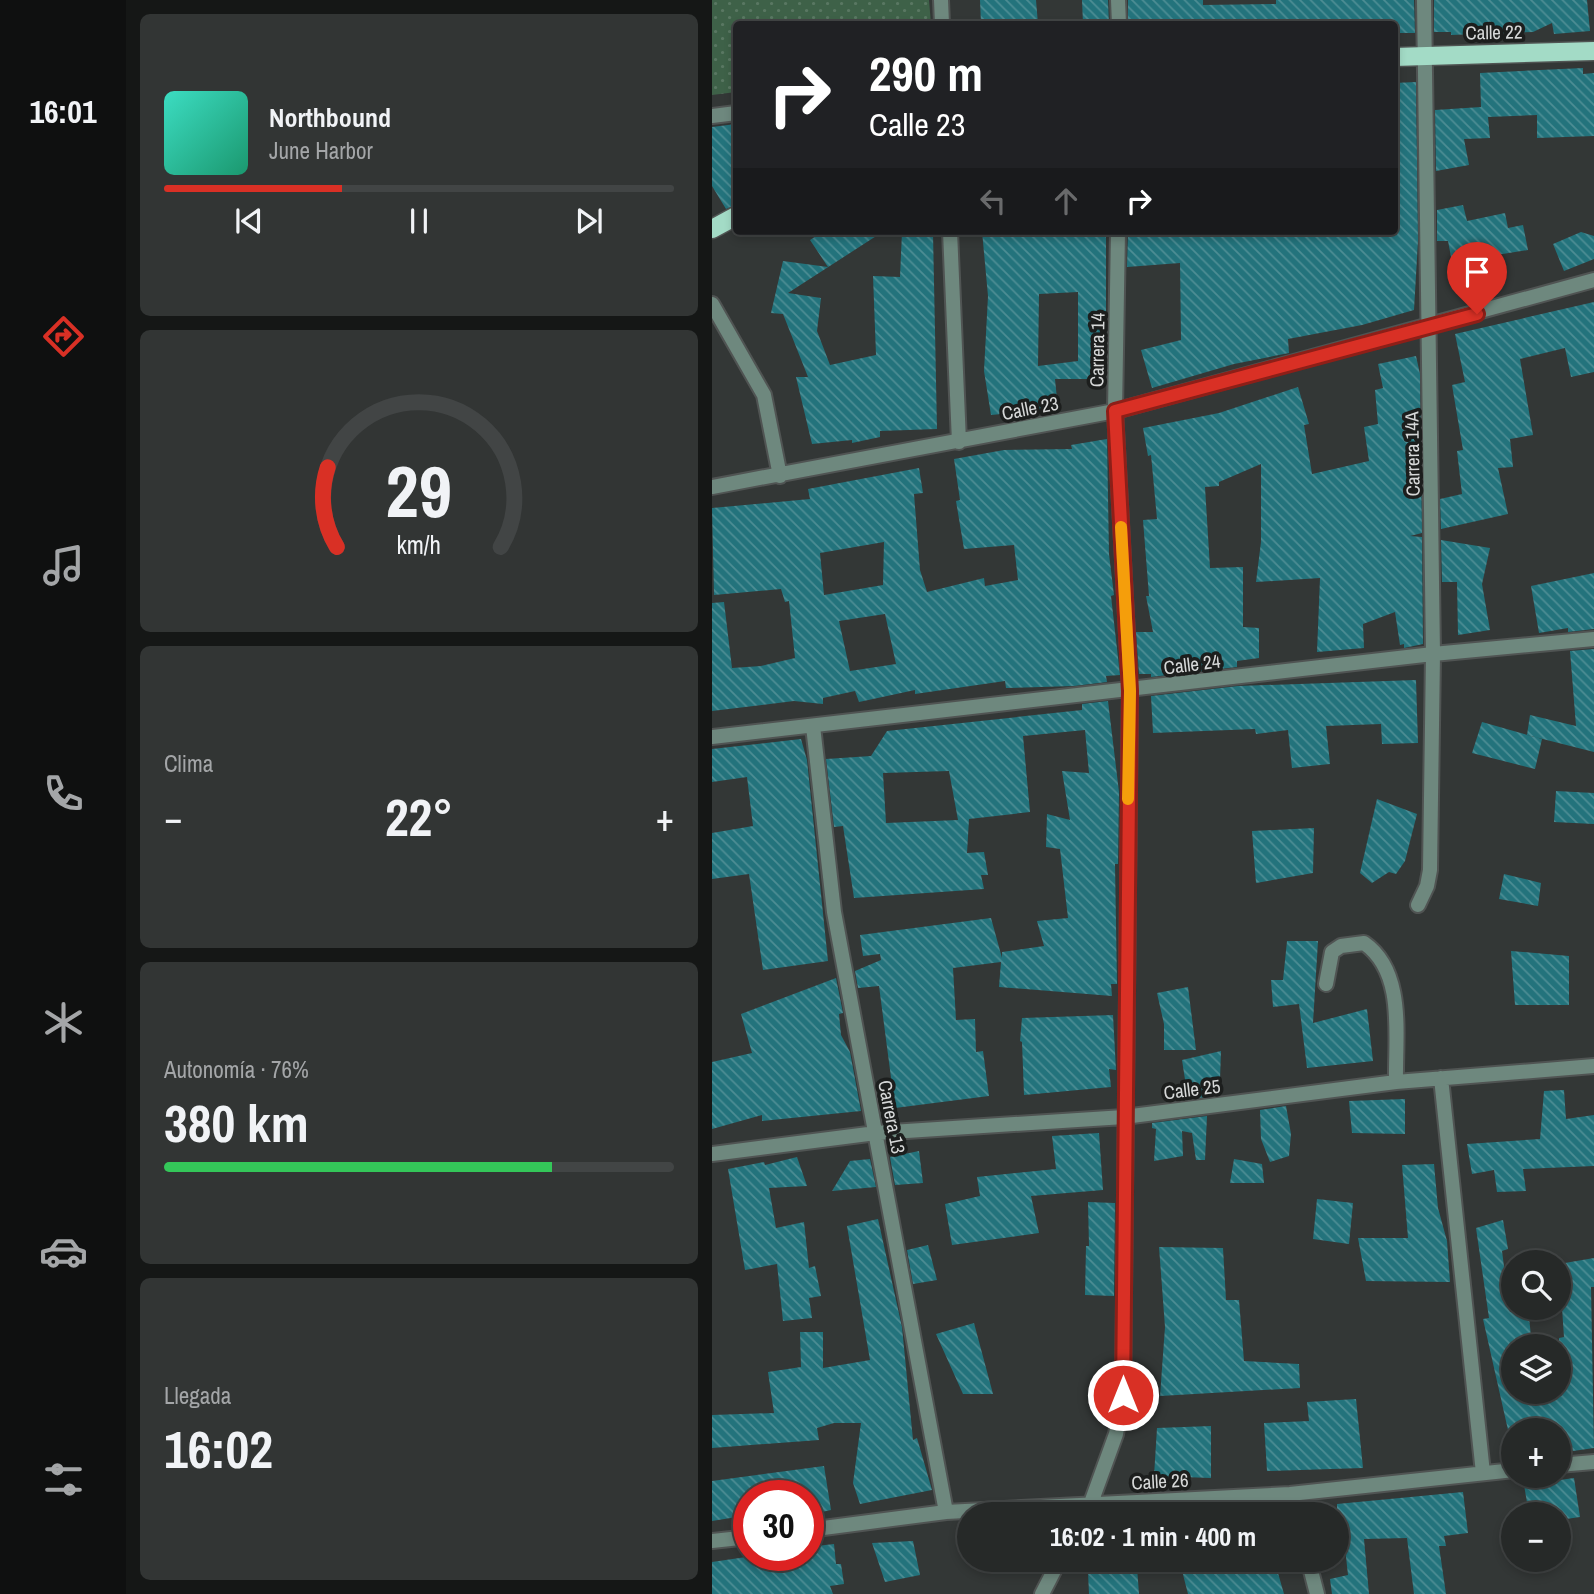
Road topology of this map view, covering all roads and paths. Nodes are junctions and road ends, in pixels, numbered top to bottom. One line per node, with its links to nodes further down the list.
1 (941, 0): 4 (street)
2 (1117, 0): 5 (street)
3 (1424, 0): 7 (street, Carrera 14A)
4 (942, 21)
5 (1119, 21)
6 (1594, 51): 7 (main road, Calle 22)
7 (1425, 55): 8 (main road, Calle 22); 17 (street, Carrera 14A)
8 (1398, 57)
9 (733, 113): 10 (street)
10 (712, 116)
11 (733, 218): 12 (main road)
12 (712, 229)
13 (950, 235): 19 (street)
14 (1118, 235): 18 (street, Carrera 14)
15 (1594, 280): 17 (street, Calle 23)
16 (712, 304): 20 (street)
17 (1430, 327): 18 (street, Calle 23); 23 (street, Carrera 14A)
18 (1115, 411): 19 (street, Calle 23); 24 (street, Carrera 14)
19 (959, 442): 20 (street, Calle 23)
20 (780, 476): 21 (street, Calle 23)
21 (712, 487)
22 (1594, 639): 23 (street, Calle 24)
23 (1433, 654): 24 (street, Calle 24); 27 (street, Carrera 14A)
24 (1130, 691): 25 (street, Calle 24); 32 (street, Carrera 14)
25 (813, 726): 26 (street, Calle 24); 33 (street, Carrera 13)
26 (712, 737)
27 (1418, 905)
28 (1326, 984): 31 (street)
29 (1594, 1066): 30 (street, Calle 25)
30 (1441, 1078): 31 (street, Calle 25); 38 (street)
31 (1396, 1082): 32 (street, Calle 25)
32 (1124, 1117): 33 (street, Calle 25); 40 (street, Carrera 14)
33 (876, 1133): 34 (street, Calle 25); 43 (street, Carrera 13)
34 (712, 1154)
35 (1594, 1462): 36 (street)
36 (1571, 1464)
37 (1501, 1471): 38 (street, Calle 26)
38 (1484, 1473): 39 (street, Calle 26)
39 (1290, 1494): 41 (street, Calle 26); 42 (street)
40 (1092, 1502)
41 (1183, 1502)
42 (1292, 1502)
43 (946, 1512): 44 (street, Calle 26); 45 (street, Calle 26)
44 (957, 1512)
45 (824, 1528)
46 (733, 1539): 47 (street)
47 (712, 1541)
48 (1053, 1572): 50 (street)
49 (1311, 1572): 51 (street)
50 (1042, 1594)
51 (1317, 1594)

